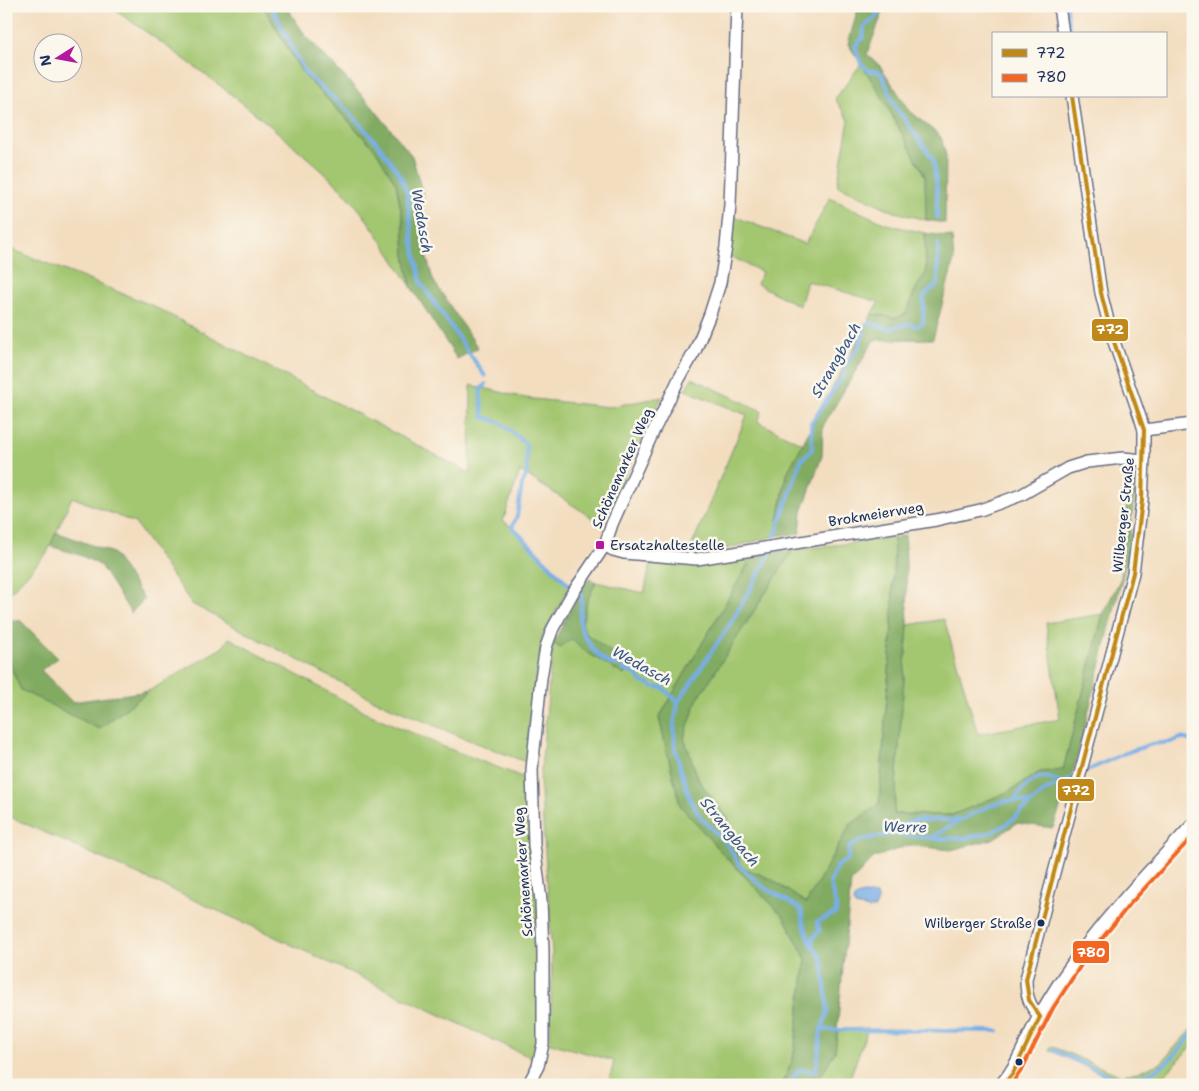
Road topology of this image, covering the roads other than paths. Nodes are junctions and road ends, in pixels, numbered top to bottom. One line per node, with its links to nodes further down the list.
1 (737, 6): 8 (street, Schönemarker Weg)
2 (1059, 6): 3 (street)
3 (1063, 32)
4 (1072, 98): 6 (street, Wilberger Straße)
5 (1193, 424): 6 (street)
6 (1144, 430): 7 (street, Wilberger Straße)
7 (1144, 460): 8 (street, Brokmeierweg); 10 (street, Wilberger Straße)
8 (605, 545): 12 (street, Schönemarker Weg)
9 (1193, 827): 10 (main road)
10 (1040, 1017): 11 (main road)
11 (1013, 1079): 13 (main road)
12 (528, 1085)
13 (1003, 1085)

